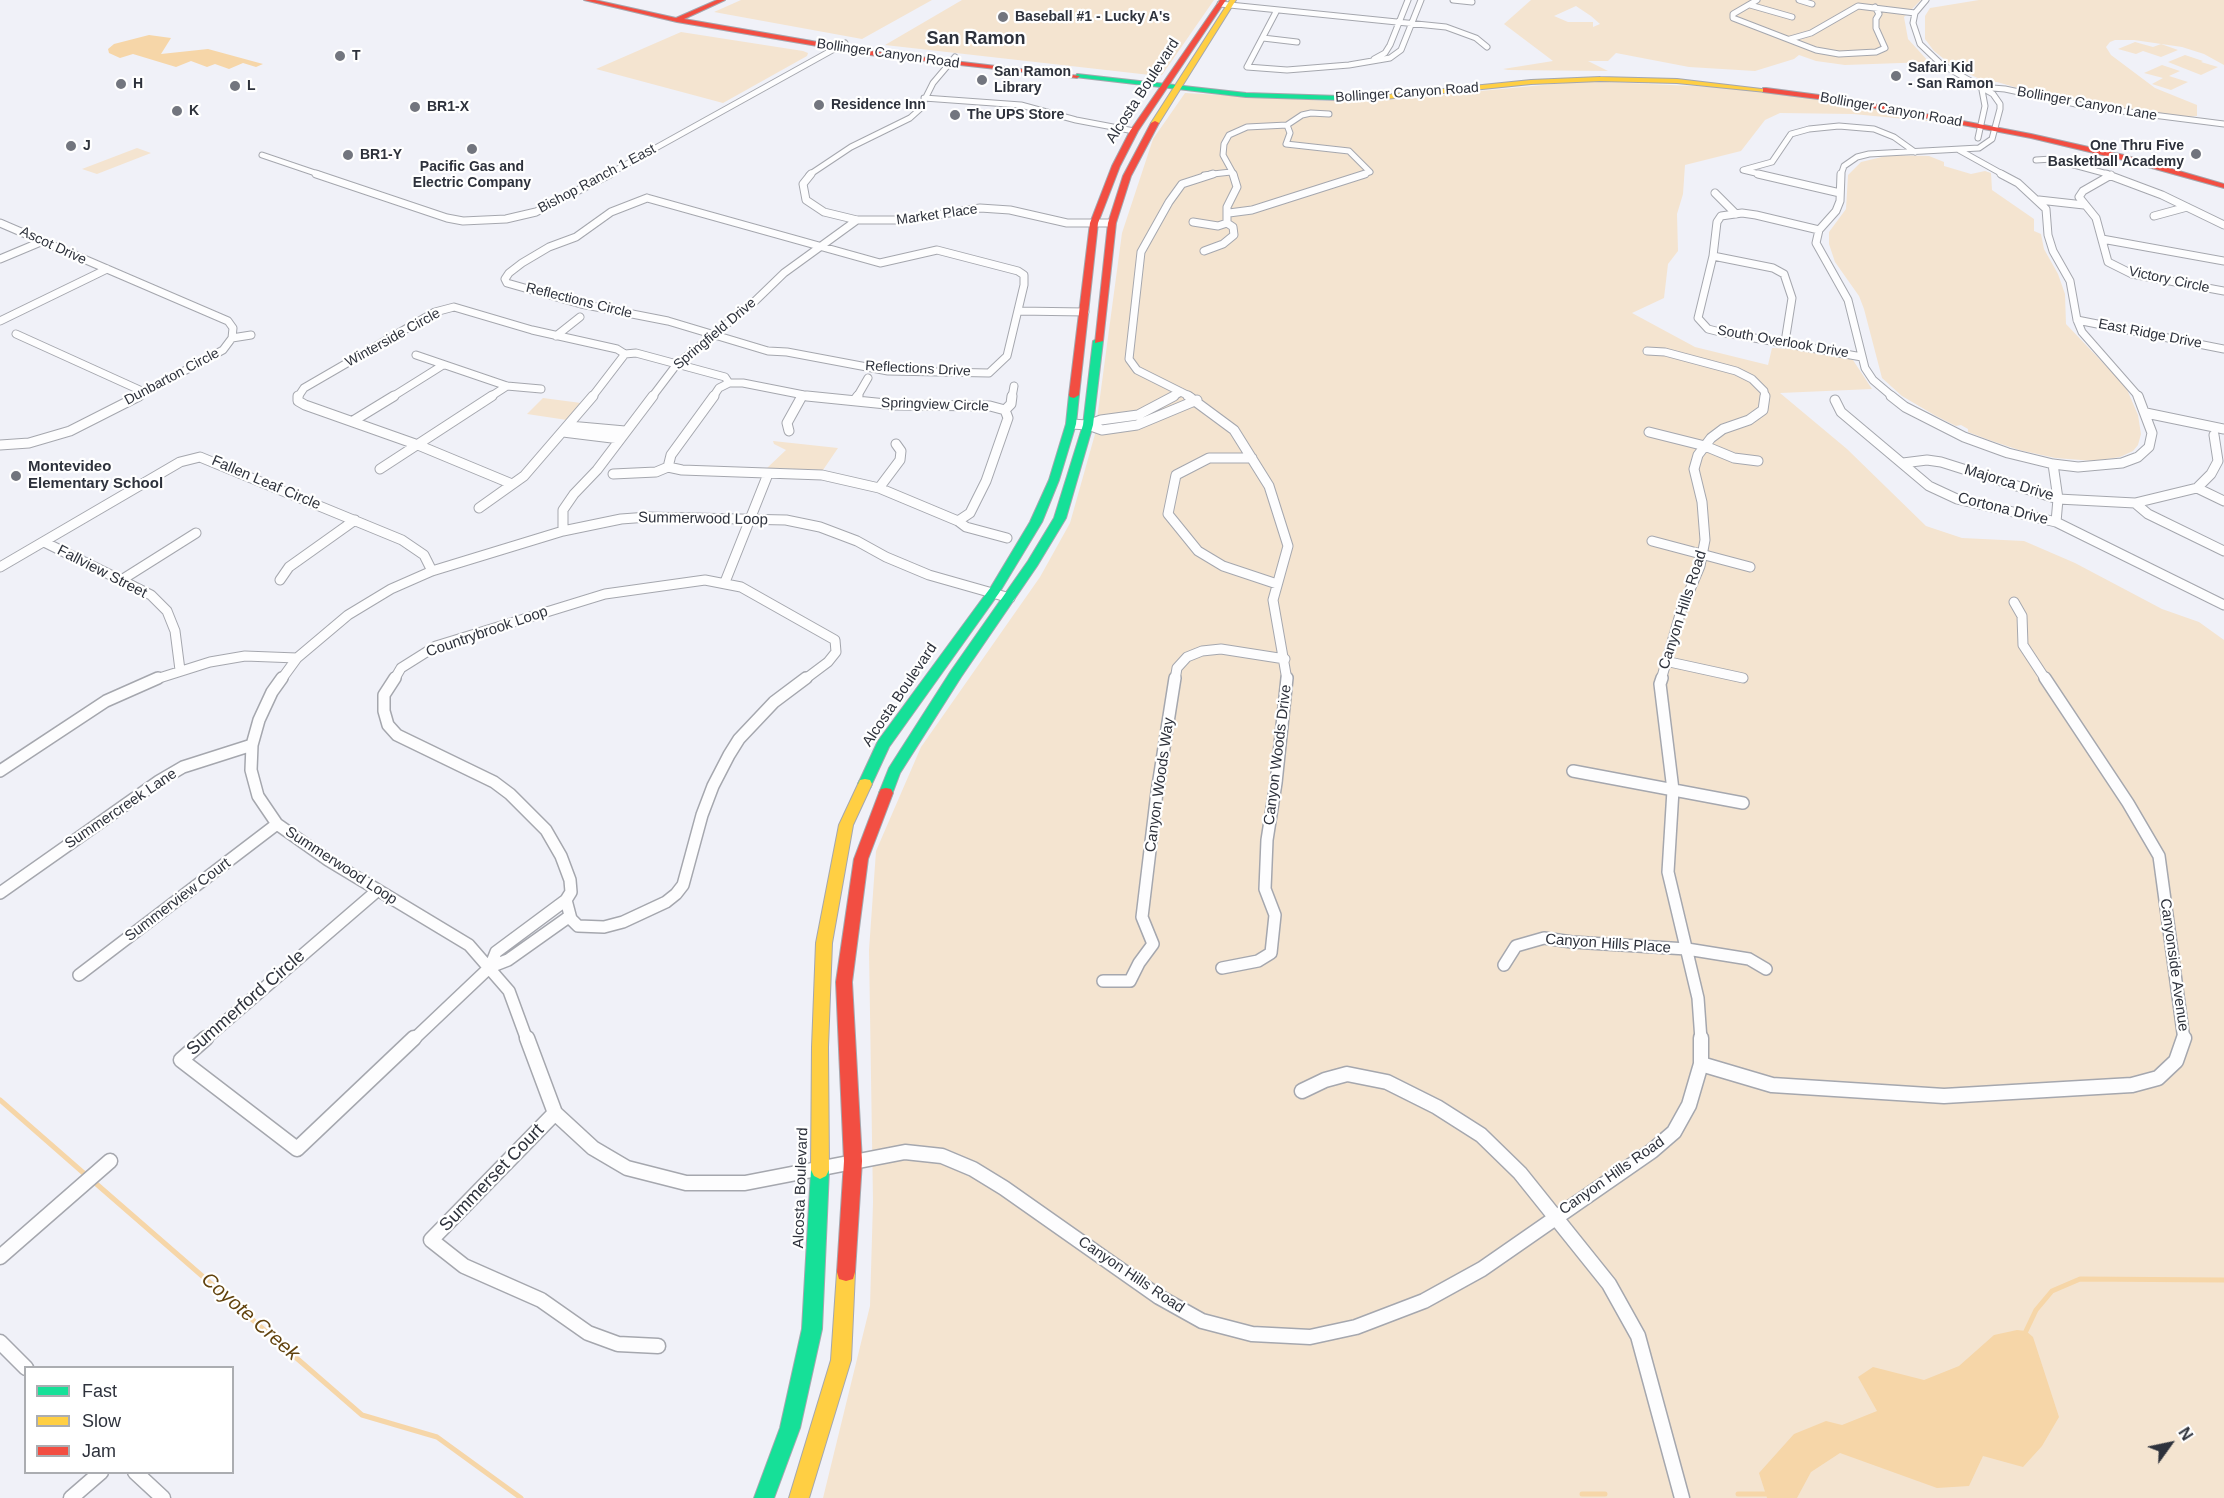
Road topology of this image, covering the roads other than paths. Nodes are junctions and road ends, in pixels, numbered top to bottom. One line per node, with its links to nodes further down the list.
1 (587, 0): 18 (main road, Bollinger Canyon Road)
2 (617, 0): 18 (main road, Bollinger Canyon Road)
3 (722, 0): 18 (main road)
4 (1408, 0): 19 (street)
5 (1421, 0): 20 (street)
6 (1453, 0): 11 (street)
7 (1757, 0): 13 (street)
8 (1799, 0): 12 (street)
9 (1926, 0): 16 (street)
10 (1226, 2): 15 (street); 28 (main road, Alcosta Boulevard)
11 (1472, 2)
12 (1812, 4)
13 (1750, 5): 17 (street); 22 (street)
14 (1877, 5): 16 (street); 22 (street); 22 (street)
15 (1277, 10): 19 (street); 21 (street)
16 (1916, 13): 29 (street)
17 (1792, 17)
18 (682, 18): 24 (main road, Bollinger Canyon Road)
19 (1399, 22): 20 (street); 27 (street)
20 (1410, 23): 25 (street); 27 (street)
21 (1263, 38): 23 (street); 27 (street)
22 (1790, 39)
23 (1297, 42)
24 (840, 45): 26 (main road, Bollinger Canyon Road); 39 (street, Bishop Ranch 1 East)
25 (1487, 47)
26 (952, 60): 28 (main road, Bollinger Canyon Road); 30 (street, Market Place)
27 (1371, 61)
28 (1173, 85): 35 (main road, Alcosta Boulevard); 36 (main road, Bollinger Canyon Road); 57 (main road, Alcosta Boulevard)
29 (1980, 89): 32 (street, Bollinger Canyon Lane); 34 (street); 36 (street)
30 (924, 98): 35 (street); 53 (street, Market Place)
31 (1329, 114): 33 (street)
32 (2224, 123)
33 (1287, 125): 41 (street); 50 (street)
34 (1996, 127): 36 (main road, Bollinger Canyon Road); 37 (street); 43 (main road, Bollinger Canyon Road); 44 (main road, Bollinger Canyon Road)
35 (1134, 131): 54 (main road, Alcosta Boulevard)
36 (1977, 134): 37 (street)
37 (1961, 150): 38 (street); 47 (street)
38 (1915, 152): 46 (street); 46 (street)
39 (262, 155)
40 (2036, 160): 42 (street)
41 (1231, 172): 50 (street); 94 (street, Canyon Woods Drive)
42 (2111, 175): 48 (street); 49 (street)
43 (2224, 179)
44 (2224, 186)
45 (1715, 193): 51 (street)
46 (1840, 194): 60 (street)
47 (2039, 200): 48 (street); 73 (street)
48 (2084, 205): 61 (street, Victory Circle)
49 (2187, 207): 52 (street); 59 (street)
50 (1228, 213): 58 (street)
51 (1736, 214): 60 (street); 65 (street, South Overlook Drive)
52 (2154, 216)
53 (857, 220): 54 (street, Market Place); 63 (street, Springfield Drive)
54 (1094, 222): 57 (street, Market Place); 71 (main road, Alcosta Boulevard)
55 (1193, 222): 58 (street)
56 (0, 223): 62 (street, Ascot Drive)
57 (1112, 223): 103 (main road, Alcosta Boulevard)
58 (1227, 223): 64 (street)
59 (2224, 225)
60 (1819, 230): 85 (street)
61 (2102, 239): 67 (street); 69 (street, Victory Circle)
62 (43, 241): 66 (street); 68 (street, Ascot Drive)
63 (821, 245): 70 (street, Reflections Drive); 76 (street, Springfield Drive); 76 (street, Reflections Circle)
64 (1204, 251)
65 (1713, 256): 80 (street); 80 (street, South Overlook Drive)
66 (0, 259)
67 (2224, 261)
68 (107, 269): 74 (street); 79 (street, Dunbarton Circle)
69 (2224, 291)
70 (1018, 308): 71 (street); 76 (street, Reflections Drive)
71 (1085, 309): 102 (main road, Alcosta Boulevard)
72 (580, 317): 78 (street)
73 (2077, 320): 81 (street, East Ridge Drive); 100 (street)
74 (0, 321)
75 (16, 334): 93 (street)
76 (712, 334): 86 (street, Springfield Drive)
77 (251, 335): 79 (street)
78 (556, 336): 83 (street, Winterside Circle); 101 (street, Winterside Circle)
79 (232, 338): 93 (street, Dunbarton Circle)
80 (1785, 342): 85 (street, South Overlook Drive)
81 (2224, 348)
82 (1647, 351): 113 (street, Canyon Hills Road)
83 (625, 354): 86 (street, Winterside Circle); 104 (street)
84 (416, 356): 87 (street)
85 (1862, 357): 118 (street)
86 (677, 364): 89 (street, Springview Circle); 108 (street, Springfield Drive)
87 (443, 365): 90 (street); 101 (street)
88 (868, 378): 96 (street)
89 (729, 383): 95 (street, Springview Circle); 119 (street)
90 (507, 386): 92 (street); 112 (street)
91 (1014, 386): 99 (street)
92 (541, 389)
93 (144, 392): 111 (street, Dunbarton Circle)
94 (1180, 392): 97 (street, Canyon Woods Drive); 103 (street)
95 (802, 395): 96 (street, Springview Circle); 106 (street)
96 (855, 400): 99 (street, Springview Circle)
97 (1197, 400): 103 (street); 115 (street, Canyon Woods Drive)
98 (1835, 400): 117 (street, Cortona Drive)
99 (1005, 410): 132 (street, Springview Circle)
100 (2146, 413): 105 (street); 118 (street)
101 (353, 421): 112 (street, Winterside Circle)
102 (1071, 424): 103 (street); 148 (main road, Alcosta Boulevard)
103 (1088, 425): 149 (main road, Alcosta Boulevard)
104 (566, 429): 108 (street); 123 (street)
105 (2224, 429)
106 (789, 431)
107 (1649, 432): 113 (street)
108 (623, 435): 134 (street, Springfield Drive)
109 (2214, 435): 114 (street)
110 (897, 444): 124 (street)
111 (0, 445)
112 (418, 445): 120 (street); 123 (street, Winterside Circle)
113 (1706, 446): 116 (street); 140 (street, Canyon Hills Road)
114 (2222, 457): 125 (street)
115 (1252, 458): 147 (street, Canyon Woods Drive); 147 (street)
116 (1758, 460)
117 (1903, 463): 126 (street, Majorca Drive); 133 (street, Cortona Drive)
118 (2054, 464): 126 (street)
119 (668, 467): 121 (street); 122 (street)
120 (380, 469)
121 (613, 474)
122 (768, 474): 124 (street); 130 (street)
123 (512, 484): 129 (street)
124 (879, 488): 132 (street)
125 (2197, 488): 127 (street); 128 (street, Majorca Drive)
126 (2058, 499): 128 (street, Majorca Drive); 133 (street)
127 (2224, 501)
128 (2136, 503): 139 (street)
129 (479, 508)
130 (752, 519): 134 (street, Summerwood Loop); 146 (street); 148 (street, Summerwood Loop)
131 (355, 520): 138 (street, Fallen Leaf Circle); 143 (street, Fallen Leaf Circle); 145 (street)
132 (958, 521): 136 (street)
133 (2056, 522): 151 (street, Cortona Drive)
134 (563, 531): 143 (street, Summerwood Loop)
135 (196, 533): 144 (street)
136 (1007, 538)
137 (1652, 541): 140 (street)
138 (44, 542): 141 (street, Fallen Leaf Circle); 144 (street, Fallview Street)
139 (2224, 551)
140 (1702, 555): 142 (street); 154 (street, Canyon Hills Road)
141 (0, 567)
142 (1750, 567)
143 (432, 571): 152 (street, Summerwood Loop)
144 (123, 579): 155 (street, Fallview Street)
145 (280, 580)
146 (725, 582): 165 (street, Countrybrook Loop); 166 (street, Countrybrook Loop)
147 (1277, 584): 153 (street, Canyon Woods Drive)
148 (992, 594): 149 (street, Summerwood Loop); 179 (main road, Alcosta Boulevard)
149 (1010, 597): 178 (main road, Alcosta Boulevard)
150 (2014, 602): 174 (street, Canyonside Avenue)
151 (2224, 605)
152 (297, 658): 155 (street); 157 (street, Summerwood Loop)
153 (1285, 659): 170 (street, Canyon Woods Drive); 173 (street, Canyon Woods Way)
154 (1665, 661): 156 (street); 160 (street, Canyon Hills Road)
155 (180, 670): 158 (street)
156 (1743, 678)
157 (252, 745): 162 (street, Summerwood Loop); 164 (street, Summercreek Lane)
158 (0, 771)
159 (1572, 771): 160 (street)
160 (1673, 790): 161 (street); 167 (street, Canyon Hills Road)
161 (1743, 803)
162 (277, 824): 163 (street, Summerwood Loop); 172 (street, Summerview Court)
163 (378, 890): 169 (street, Summerwood Loop); 169 (street, Summerford Circle)
164 (0, 893)
165 (566, 900): 166 (street, Countrybrook Loop); 169 (street)
166 (570, 916): 169 (street)
167 (1687, 949): 168 (street, Canyon Hills Place); 171 (street, Canyon Hills Place); 174 (street, Canyon Hills Road)
168 (1504, 965)
169 (490, 967): 176 (street, Summerwood Loop)
170 (1222, 968)
171 (1766, 969)
172 (80, 975)
173 (1103, 981)
174 (1701, 1064): 180 (street, Canyon Hills Road)
175 (1302, 1091): 180 (street)
176 (555, 1113): 179 (street, Summerwood Loop); 183 (street, Summerset Court)
177 (110, 1161): 181 (street)
178 (853, 1161): 179 (street, Summerwood Loop); 180 (street, Canyon Hills Road); 190 (main road, Alcosta Boulevard)
179 (820, 1169): 189 (main road, Alcosta Boulevard)
180 (1555, 1217): 191 (street)
181 (0, 1257)
182 (0, 1342): 184 (street)
183 (658, 1346)
184 (24, 1366)
185 (100, 1474): 187 (street)
186 (136, 1474): 188 (street)
187 (71, 1498)
188 (163, 1498)
189 (764, 1498)
190 (799, 1498)
191 (1682, 1498)

